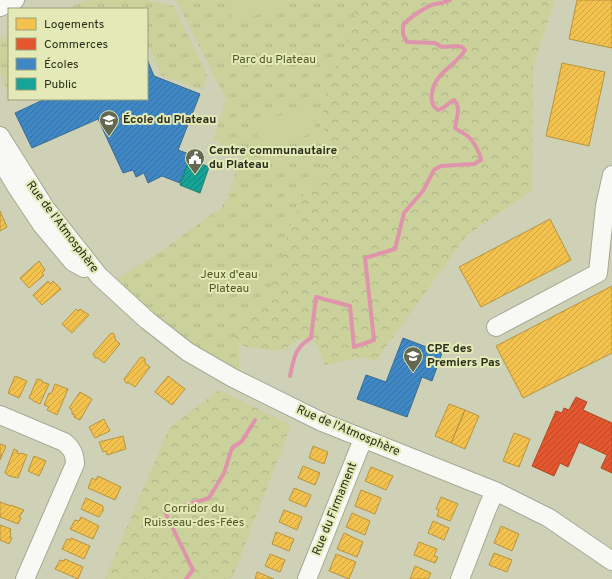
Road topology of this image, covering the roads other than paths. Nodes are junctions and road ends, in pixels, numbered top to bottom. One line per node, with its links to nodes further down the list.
1 (15, 0): 2 (street)
2 (0, 7)
3 (0, 136): 4 (street, Rue de l'Atmosphère)
4 (6, 166): 8 (street, Rue de l'Atmosphère)
5 (612, 175): 6 (street)
6 (496, 327)
7 (0, 415): 11 (street)
8 (363, 439): 9 (street, Rue de l'Atmosphère); 12 (street, Rue du Firmament)
9 (495, 491): 10 (street, Rue de l'Atmosphère); 13 (street)
10 (612, 561)
11 (25, 579)
12 (307, 579)
13 (460, 579)

